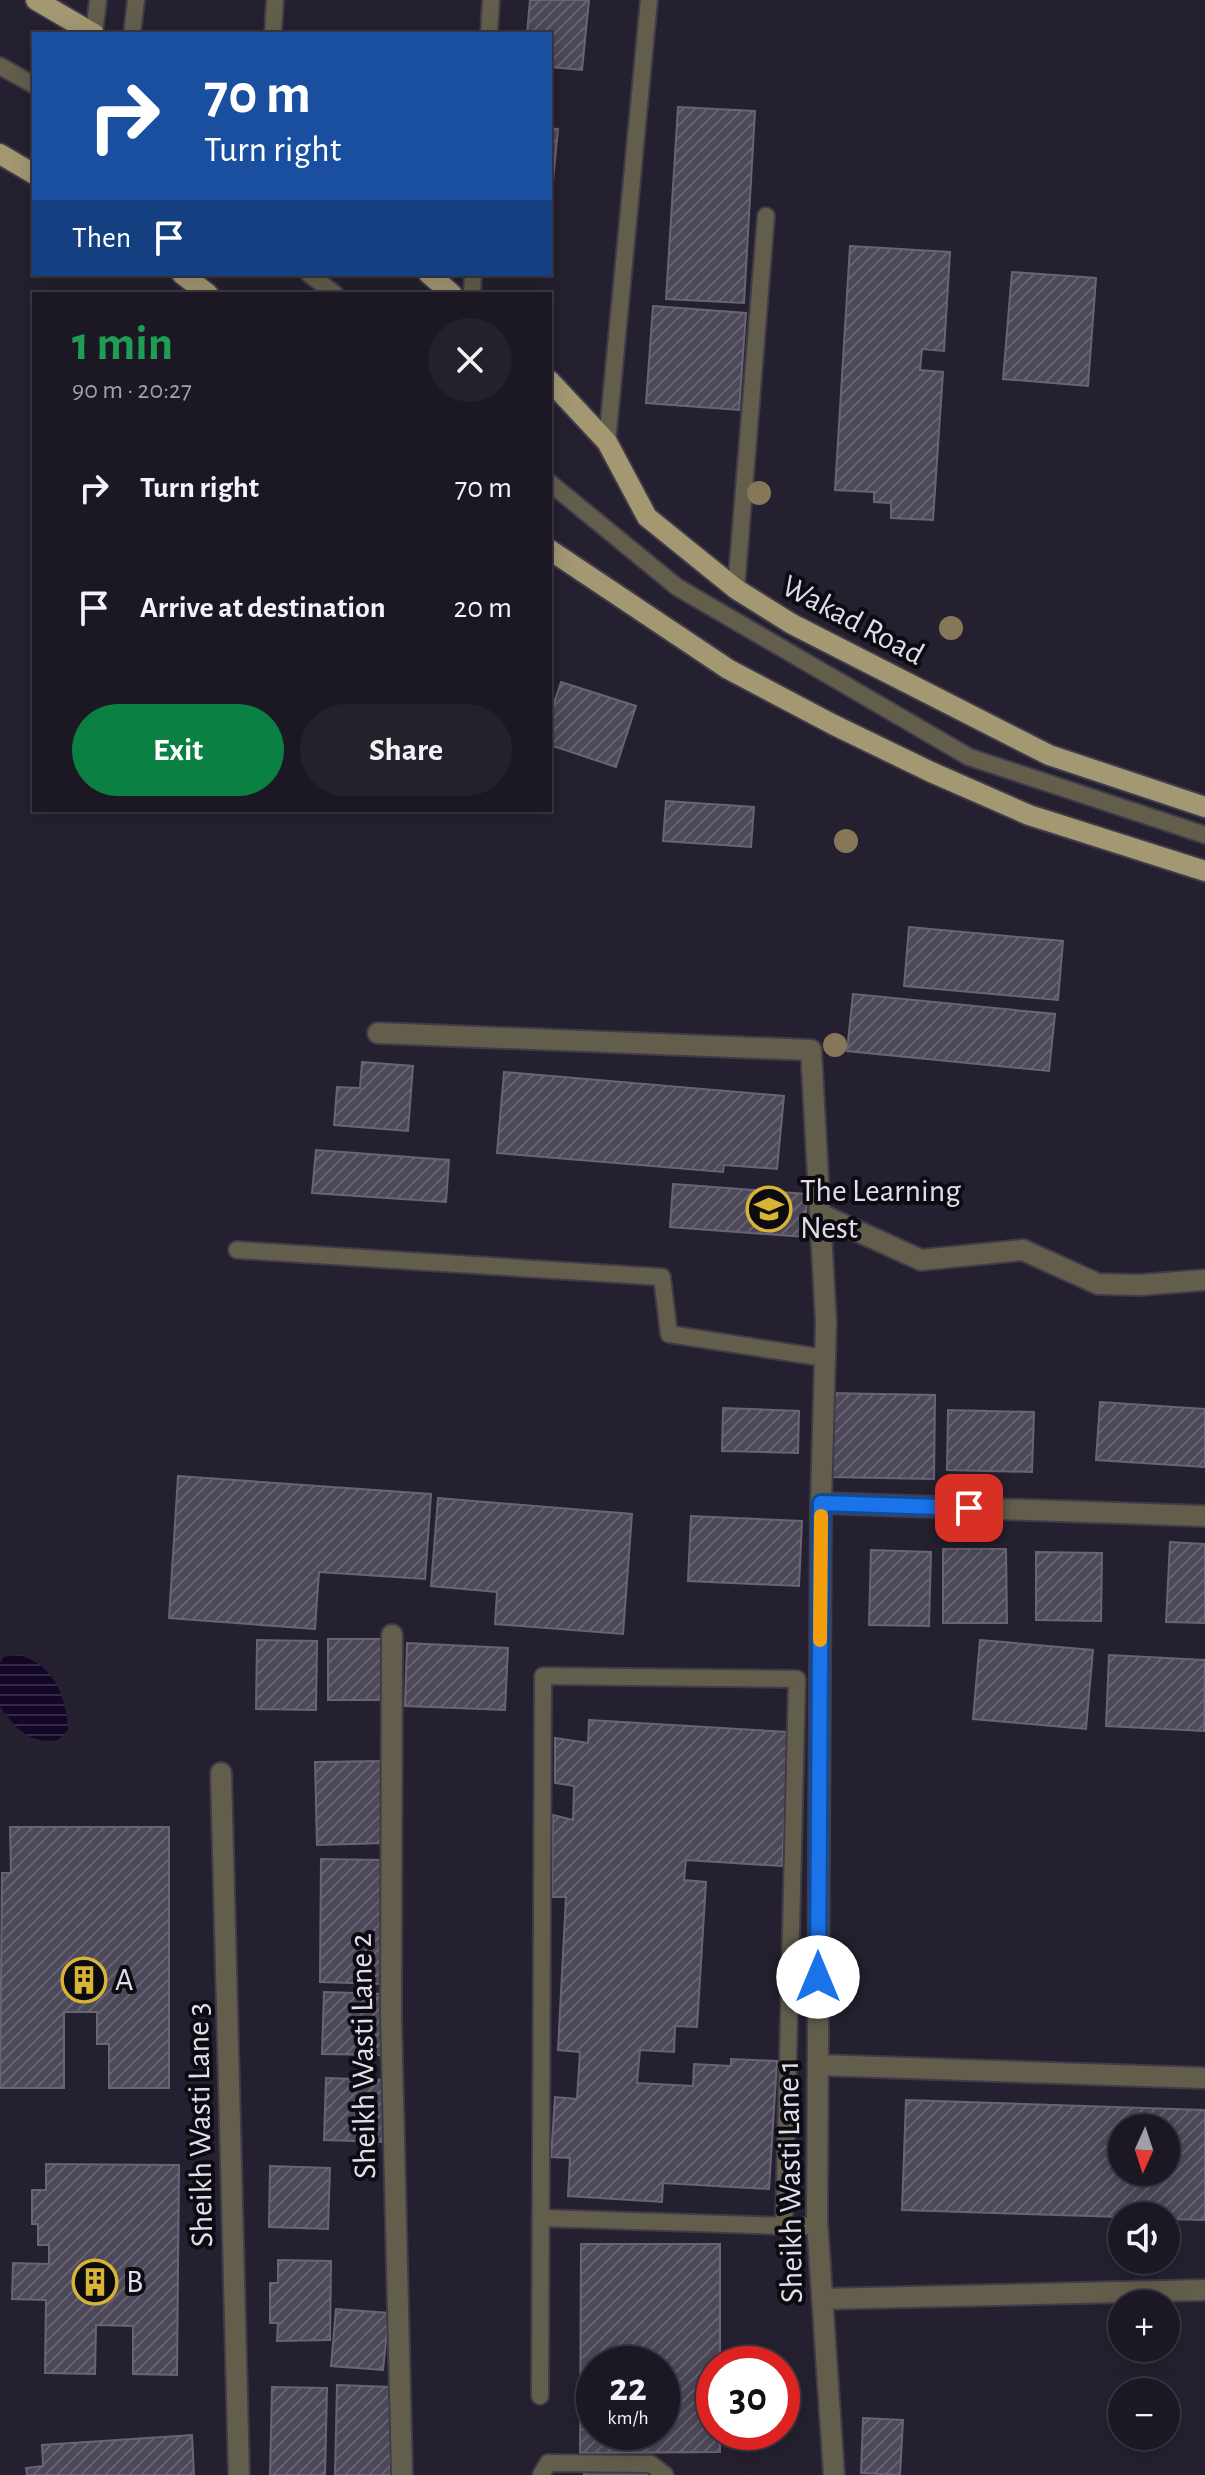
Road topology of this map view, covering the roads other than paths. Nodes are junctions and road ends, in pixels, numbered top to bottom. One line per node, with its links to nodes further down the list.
1 (36, 0): 7 (main road)
2 (98, 0): 8 (lane)
3 (136, 0): 9 (lane)
4 (275, 0): 10 (lane)
5 (491, 0): 11 (lane)
6 (649, 0): 24 (lane)
7 (91, 32)
8 (94, 32)
9 (132, 32)
10 (273, 32)
11 (489, 32)
12 (0, 66): 13 (lane)
13 (32, 84)
14 (0, 154): 15 (main road)
15 (32, 173)
16 (766, 216): 27 (lane)
17 (185, 276): 20 (main road)
18 (312, 276): 21 (lane)
19 (431, 276): 22 (main road)
20 (205, 292)
21 (332, 292)
22 (450, 292)
23 (552, 383): 24 (main road, Wakad Road)
24 (607, 442): 27 (main road, Wakad Road)
25 (552, 485): 29 (lane)
26 (552, 551): 30 (main road)
27 (736, 589): 28 (main road, Wakad Road)
28 (1205, 807)
29 (1205, 835)
30 (1205, 871)
31 (378, 1033): 32 (street, Sheikh Wasti Lane 1)
32 (820, 1214): 34 (street); 35 (street, Sheikh Wasti Lane 1)
33 (237, 1250): 35 (lane)
34 (1205, 1280)
35 (825, 1358): 36 (street, Sheikh Wasti Lane 1)
36 (821, 1503): 37 (street); 40 (street, Sheikh Wasti Lane 1)
37 (1205, 1516)
38 (392, 1635): 51 (street, Sheikh Wasti Lane 2)
39 (797, 1679): 40 (lane); 44 (lane); 45 (lane)
40 (820, 1680): 42 (street, Sheikh Wasti Lane 1)
41 (221, 1773): 50 (street, Sheikh Wasti Lane 3)
42 (818, 2065): 43 (street); 46 (street, Sheikh Wasti Lane 1)
43 (1205, 2078)
44 (542, 2218): 45 (lane); 49 (lane)
45 (784, 2226): 46 (lane)
46 (817, 2226): 48 (street, Sheikh Wasti Lane 1)
47 (1205, 2290): 48 (street)
48 (822, 2299): 54 (street, Sheikh Wasti Lane 1)
49 (540, 2396)
50 (239, 2475)
51 (402, 2475)
52 (541, 2475): 53 (lane)
53 (665, 2475)
54 (834, 2475)

